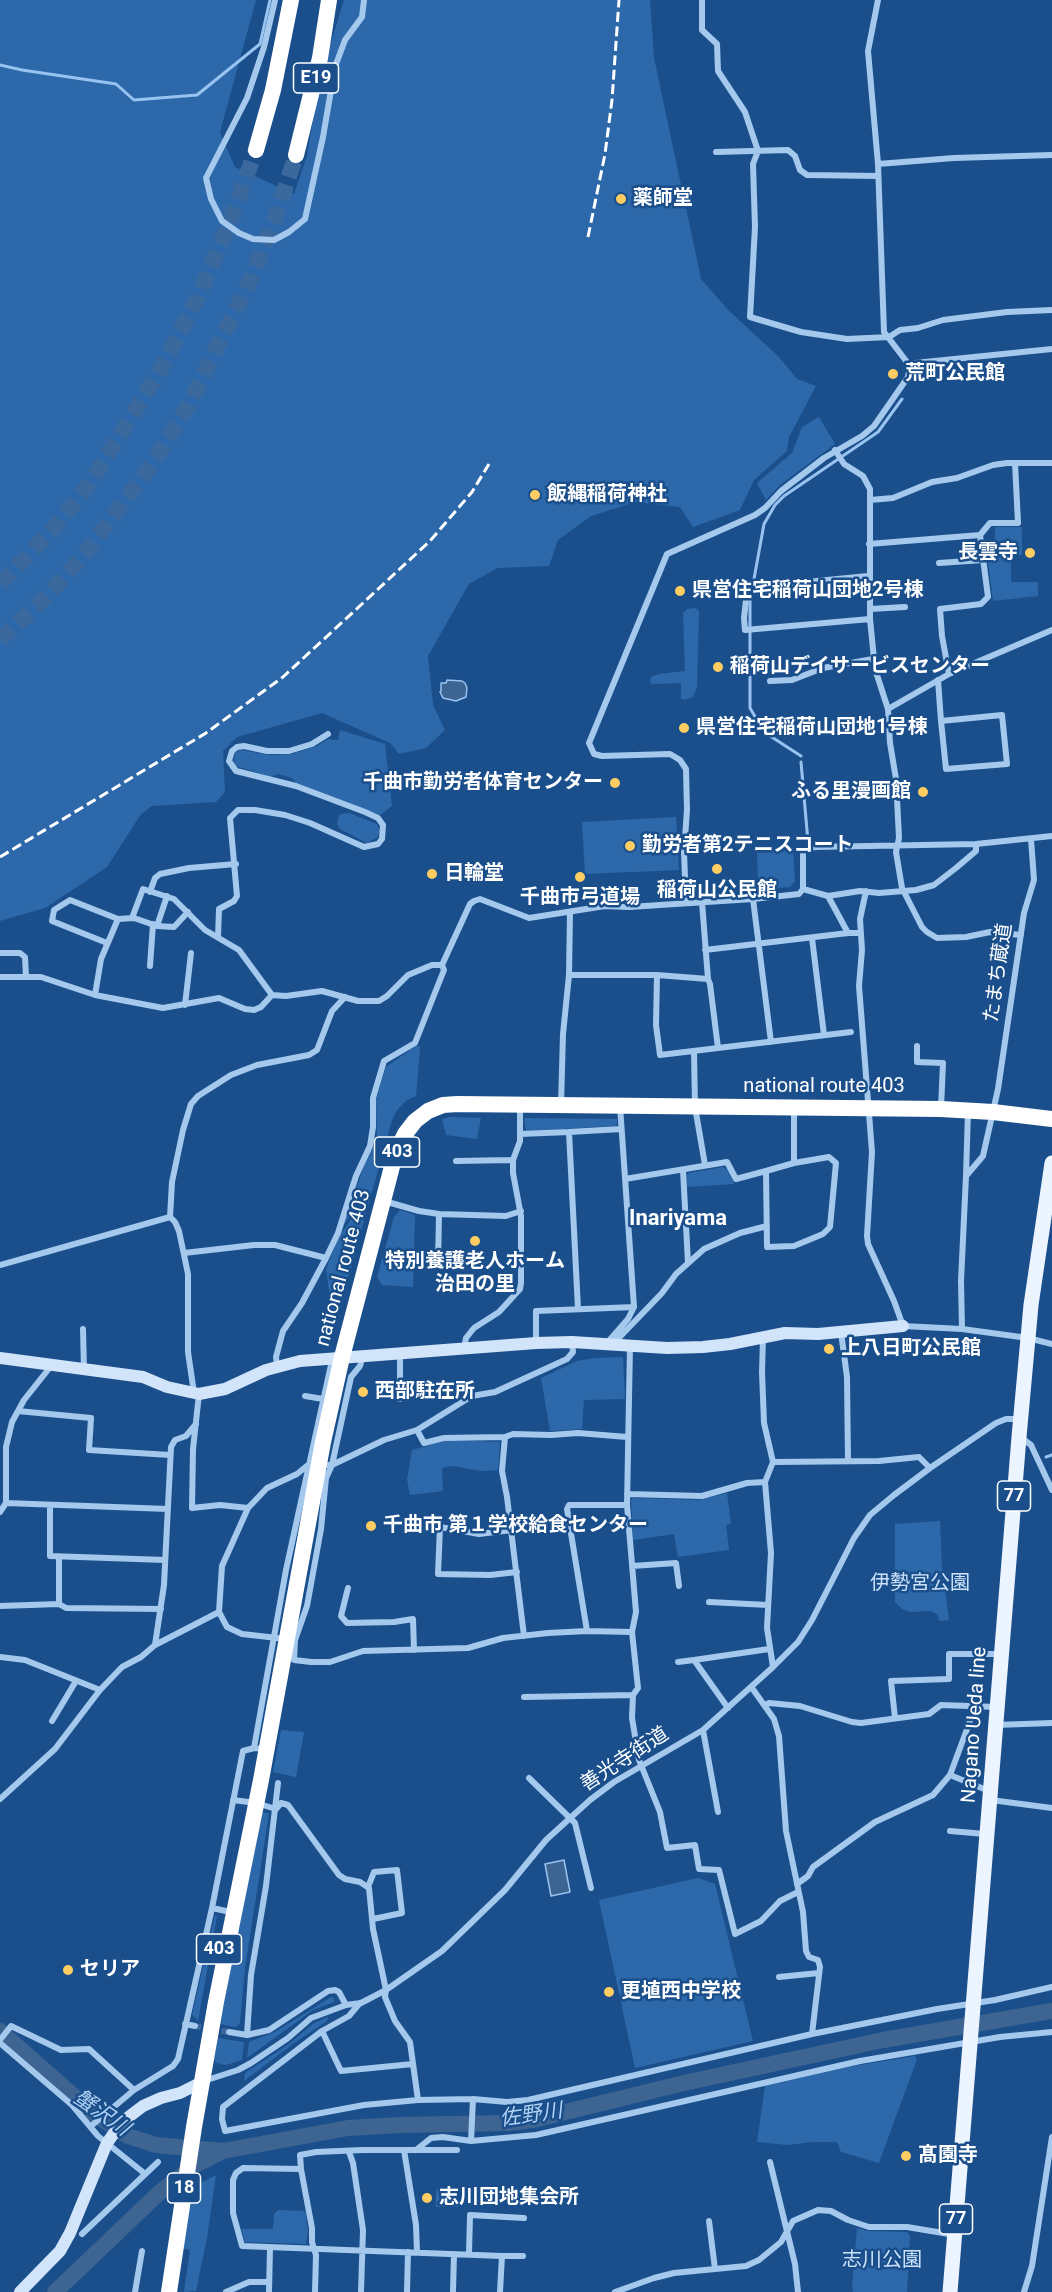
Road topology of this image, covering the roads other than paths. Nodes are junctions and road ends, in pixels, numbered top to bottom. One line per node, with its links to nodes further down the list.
1 (274, 0): 4 (street)
2 (291, 0): 7 (highway, E19)
3 (329, 0): 10 (highway, E19)
4 (364, 0)
5 (702, 0): 8 (street)
6 (878, 0): 12 (street)
7 (256, 150)
8 (758, 151): 9 (street); 13 (street); 15 (street)
9 (716, 152)
10 (296, 155)
11 (1052, 155): 12 (street)
12 (878, 164): 13 (street)
13 (878, 176): 15 (street)
14 (1052, 310): 15 (street)
15 (889, 337): 17 (street)
16 (1052, 349): 17 (street)
17 (910, 366): 18 (street)
18 (838, 455): 21 (street); 51 (street)
19 (1015, 463): 20 (street); 21 (street); 22 (street)
20 (1052, 464)
21 (870, 500): 23 (street)
22 (980, 535): 23 (street); 24 (street)
23 (869, 544): 26 (street)
24 (983, 560): 25 (street); 32 (street)
25 (939, 563)
26 (868, 576): 28 (street); 29 (street)
27 (905, 607): 28 (street)
28 (870, 609): 29 (street)
29 (870, 619): 31 (street)
30 (1052, 631): 32 (street)
31 (873, 659): 34 (street); 35 (street)
32 (949, 674): 33 (street)
33 (938, 680): 35 (street); 36 (street)
34 (770, 681)
35 (888, 709): 41 (street)
36 (941, 721): 36 (street)
37 (328, 734): 42 (street)
38 (1052, 836): 39 (street)
39 (1031, 839): 40 (street); 59 (street, たまち蔵道)
40 (976, 844): 41 (street); 46 (street)
41 (897, 845): 43 (street); 46 (street)
42 (236, 864): 45 (street); 60 (street)
43 (803, 890): 48 (street); 49 (street)
44 (866, 891): 46 (street); 48 (street); 58 (street)
45 (150, 892): 47 (street); 54 (street)
46 (905, 892): 59 (street)
47 (167, 896): 52 (street); 56 (street)
48 (828, 896): 57 (street)
49 (753, 899): 50 (street); 63 (street)
50 (702, 902): 51 (street); 64 (street)
51 (686, 903): 53 (street)
52 (188, 912): 56 (street); 60 (street)
53 (570, 912): 67 (street); 69 (street)
54 (132, 918): 55 (street); 56 (street)
55 (118, 920): 62 (street); 62 (street)
56 (155, 925): 68 (street)
57 (848, 933): 58 (street); 61 (street)
58 (860, 933): 89 (street)
59 (1021, 935): 92 (street, たまち蔵道)
60 (218, 937): 75 (street)
61 (812, 938): 63 (street); 79 (street)
62 (107, 943): 74 (street)
63 (759, 944): 64 (street); 80 (street)
64 (705, 950): 73 (street)
65 (0, 953): 72 (street)
66 (191, 953): 77 (street)
67 (442, 965): 76 (street); 112 (street)
68 (150, 966)
69 (570, 975): 70 (street); 85 (street)
70 (657, 975): 73 (street); 83 (street)
71 (0, 977): 72 (street)
72 (26, 977): 74 (street)
73 (708, 979): 82 (street)
74 (95, 995): 77 (street)
75 (272, 995): 76 (street); 77 (street)
76 (345, 997): 109 (street)
77 (185, 1005)
78 (850, 1032): 79 (street)
79 (824, 1035): 80 (street)
80 (771, 1042): 82 (street)
81 (917, 1046): 90 (street)
82 (718, 1048): 83 (street)
83 (694, 1051): 87 (street)
84 (520, 1105): 85 (highway, national route 403 / 403); 96 (street); 106 (highway, national route 403 / 403)
85 (561, 1106): 86 (highway, national route 403 / 403)
86 (620, 1106): 87 (highway, national route 403 / 403); 94 (street)
87 (695, 1107): 88 (highway, national route 403 / 403); 101 (street)
88 (794, 1108): 89 (highway, national route 403 / 403); 99 (street)
89 (869, 1108): 90 (highway, national route 403 / 403); 118 (street)
90 (941, 1109): 91 (highway, national route 403 / 403)
91 (968, 1110): 92 (highway, national route 403 / 403); 104 (street)
92 (993, 1112): 93 (highway, national route 403 / 403); 104 (street, たまち蔵道)
93 (1052, 1119)
94 (621, 1129): 95 (street); 105 (street)
95 (569, 1132): 96 (street); 117 (street)
96 (520, 1134): 97 (street)
97 (513, 1160): 98 (street); 107 (street)
98 (456, 1161)
99 (794, 1163): 103 (street); 110 (street)
100 (1052, 1163): 123 (main road, Nagano Ueda line / 77)
101 (705, 1165): 102 (street); 103 (street)
102 (683, 1170): 105 (street); 113 (street)
103 (766, 1171): 110 (street)
104 (966, 1176): 120 (street)
105 (625, 1179): 116 (street)
106 (383, 1201): 108 (street); 133 (highway, national route 403 / 403)
107 (521, 1211): 108 (street); 129 (street)
108 (439, 1214): 114 (street)
109 (170, 1217): 111 (street); 115 (street)
110 (767, 1226): 113 (street)
111 (184, 1253): 112 (street); 137 (street)
112 (326, 1258): 135 (street)
113 (688, 1263): 126 (street)
114 (438, 1264)
115 (0, 1265)
116 (634, 1307): 117 (street); 126 (street)
117 (578, 1309): 125 (street)
118 (903, 1326): 120 (street); 121 (street)
119 (83, 1329): 136 (street)
120 (962, 1329): 123 (street)
121 (841, 1332): 122 (street); 149 (street)
122 (763, 1336): 128 (street); 150 (street)
123 (1028, 1338): 127 (street); 142 (main road, Nagano Ueda line / 77)
124 (572, 1342): 125 (street); 126 (street); 144 (street)
125 (536, 1343): 129 (street)
126 (610, 1344): 128 (street)
127 (1052, 1344)
128 (630, 1345): 146 (street)
129 (464, 1348): 130 (street)
130 (400, 1352): 131 (street); 140 (street)
131 (363, 1355): 133 (street); 151 (street)
132 (0, 1358): 134 (street)
133 (337, 1361): 135 (street); 139 (street); 151 (highway, national route 403 / 403)
134 (51, 1366): 136 (street); 141 (street)
135 (277, 1366): 137 (street)
136 (84, 1370): 137 (street)
137 (196, 1394): 143 (street)
138 (305, 1396): 139 (street)
139 (323, 1399): 151 (street)
140 (400, 1399)
141 (18, 1411): 148 (street); 156 (street)
142 (1021, 1419): 147 (main road, Nagano Ueda line / 77); 152 (street, 善光寺街道)
143 (196, 1425): 148 (street); 159 (street)
144 (417, 1430): 145 (street); 151 (street)
145 (505, 1437): 146 (street); 162 (street)
146 (627, 1437): 155 (street)
147 (1019, 1437): 154 (street); 183 (main road, Nagano Ueda line / 77)
148 (170, 1455): 160 (street)
149 (848, 1461): 150 (street); 152 (street)
150 (773, 1462): 153 (street)
151 (320, 1465): 159 (street); 178 (highway, national route 403 / 403)
152 (930, 1468): 187 (street, 善光寺街道)
153 (765, 1482): 155 (street); 171 (street)
154 (1052, 1490)
155 (627, 1494): 158 (street)
156 (6, 1503): 157 (street); 161 (street)
157 (50, 1505): 160 (street); 163 (street)
158 (627, 1505): 165 (street); 175 (street)
159 (248, 1508): 174 (street)
160 (168, 1509): 164 (street)
161 (0, 1512)
162 (512, 1530): 166 (street); 166 (street)
163 (59, 1557): 164 (street); 170 (street)
164 (165, 1560): 173 (street)
165 (632, 1566): 167 (street); 176 (street)
166 (517, 1572): 177 (street)
167 (679, 1586)
168 (348, 1588): 182 (street)
169 (709, 1602): 171 (street)
170 (59, 1604): 172 (street); 173 (street)
171 (768, 1605): 181 (street)
172 (0, 1606)
173 (161, 1609): 179 (street)
174 (219, 1612): 178 (street); 179 (street)
175 (587, 1630): 176 (street); 177 (street)
176 (632, 1632): 191 (street)
177 (524, 1636): 182 (street)
178 (286, 1638): 182 (street); 202 (highway, national route 403 / 403)
179 (155, 1645): 190 (street)
180 (0, 1648): 184 (street)
181 (769, 1649): 185 (street); 187 (street)
182 (414, 1650)
183 (1001, 1654): 195 (main road, Nagano Ueda line / 77); 197 (street)
184 (0, 1657): 188 (street)
185 (694, 1660): 186 (street); 196 (street)
186 (678, 1662)
187 (773, 1667): 189 (street, 善光寺街道)
188 (76, 1681): 190 (street); 198 (street)
189 (752, 1688): 193 (street); 196 (street, 善光寺街道)
190 (100, 1690): 208 (street)
191 (633, 1695): 192 (street); 203 (street)
192 (524, 1697)
193 (765, 1705): 197 (street); 217 (street)
194 (976, 1705): 195 (street); 197 (street); 204 (street)
195 (997, 1707): 200 (main road, Nagano Ueda line / 77)
196 (728, 1708): 201 (street, 善光寺街道)
197 (895, 1718)
198 (52, 1720)
199 (1052, 1723): 200 (street)
200 (996, 1725): 207 (main road, Nagano Ueda line / 77)
201 (703, 1730): 203 (street, 善光寺街道); 213 (street)
202 (260, 1748): 209 (street); 210 (highway, national route 403 / 403)
203 (642, 1765): 214 (street, 善光寺街道); 220 (street)
204 (950, 1775): 207 (street); 217 (street)
205 (529, 1778): 214 (street)
206 (278, 1783): 211 (street)
207 (990, 1796): 212 (street); 216 (main road, Nagano Ueda line / 77)
208 (0, 1799)
209 (233, 1800): 210 (street); 221 (street)
210 (254, 1809): 211 (street); 221 (highway, 403); 240 (highway, 403)
211 (276, 1809): 218 (street); 236 (street)
212 (1052, 1809)
213 (718, 1812)
214 (570, 1818): 219 (street); 226 (street, 善光寺街道)
215 (950, 1832): 216 (street)
216 (987, 1834): 228 (main road, Nagano Ueda line / 77)
217 (797, 1884): 220 (street)
218 (368, 1887): 222 (street); 222 (street)
219 (591, 1888)
220 (798, 1892): 223 (street)
221 (219, 1909): 230 (street); 240 (highway, 403)
222 (373, 1919): 226 (street)
223 (819, 1972): 224 (street); 235 (street)
224 (779, 1977)
225 (1052, 1987): 228 (street)
226 (387, 1990): 227 (street, 善光寺街道); 239 (street)
227 (361, 2003): 229 (street, 善光寺街道); 232 (street)
228 (973, 2004): 235 (street); 238 (main road, Nagano Ueda line / 77)
229 (346, 2005): 236 (street); 240 (street, 善光寺街道)
230 (185, 2024): 231 (street); 241 (street)
231 (195, 2026)
232 (322, 2031): 239 (street); 243 (street)
233 (229, 2032): 236 (street)
234 (1052, 2032): 238 (street)
235 (812, 2034): 242 (street)
236 (247, 2035)
237 (0, 2040): 241 (street); 244 (street)
238 (970, 2041): 247 (street); 260 (main road, Nagano Ueda line / 77)
239 (413, 2064): 243 (street)
240 (198, 2083): 246 (street); 262 (highway, 18)
241 (135, 2090): 244 (street)
242 (473, 2099): 243 (street); 247 (street)
243 (418, 2100)
244 (93, 2124): 246 (street)
245 (1052, 2137): 288 (street)
246 (109, 2139): 255 (street); 274 (street)
247 (471, 2141): 249 (street)
248 (404, 2150): 249 (street); 251 (street); 267 (street)
249 (416, 2150): 250 (street)
250 (457, 2150)
251 (349, 2152): 254 (street); 264 (street)
252 (158, 2162): 255 (street)
253 (770, 2162): 258 (street)
254 (301, 2169): 261 (street); 263 (street)
255 (144, 2173): 259 (street)
256 (524, 2218): 269 (street)
257 (709, 2221): 272 (street)
258 (787, 2232): 260 (street); 272 (street); 286 (street)
259 (82, 2234)
260 (955, 2236): 287 (main road, Nagano Ueda line / 77)
261 (270, 2248): 263 (street); 273 (street)
262 (170, 2249): 276 (highway, 18); 277 (highway, 18)
263 (314, 2249): 264 (street); 280 (street)
264 (363, 2250): 266 (street); 281 (street)
265 (142, 2251): 275 (street)
266 (408, 2252): 267 (street); 282 (street)
267 (417, 2252): 268 (street)
268 (454, 2254): 269 (street); 283 (street)
269 (469, 2254): 270 (street)
270 (502, 2256): 271 (street); 284 (street)
271 (523, 2256)
272 (715, 2269): 285 (street)
273 (269, 2282): 278 (street); 279 (street)
274 (20, 2292)
275 (135, 2292)
276 (157, 2292)
277 (169, 2292)
278 (226, 2292)
279 (269, 2292)
280 (315, 2292)
281 (361, 2292)
282 (406, 2292)
283 (453, 2292)
284 (500, 2292)
285 (618, 2292)
286 (798, 2292)
287 (950, 2292)
288 (1023, 2292)

